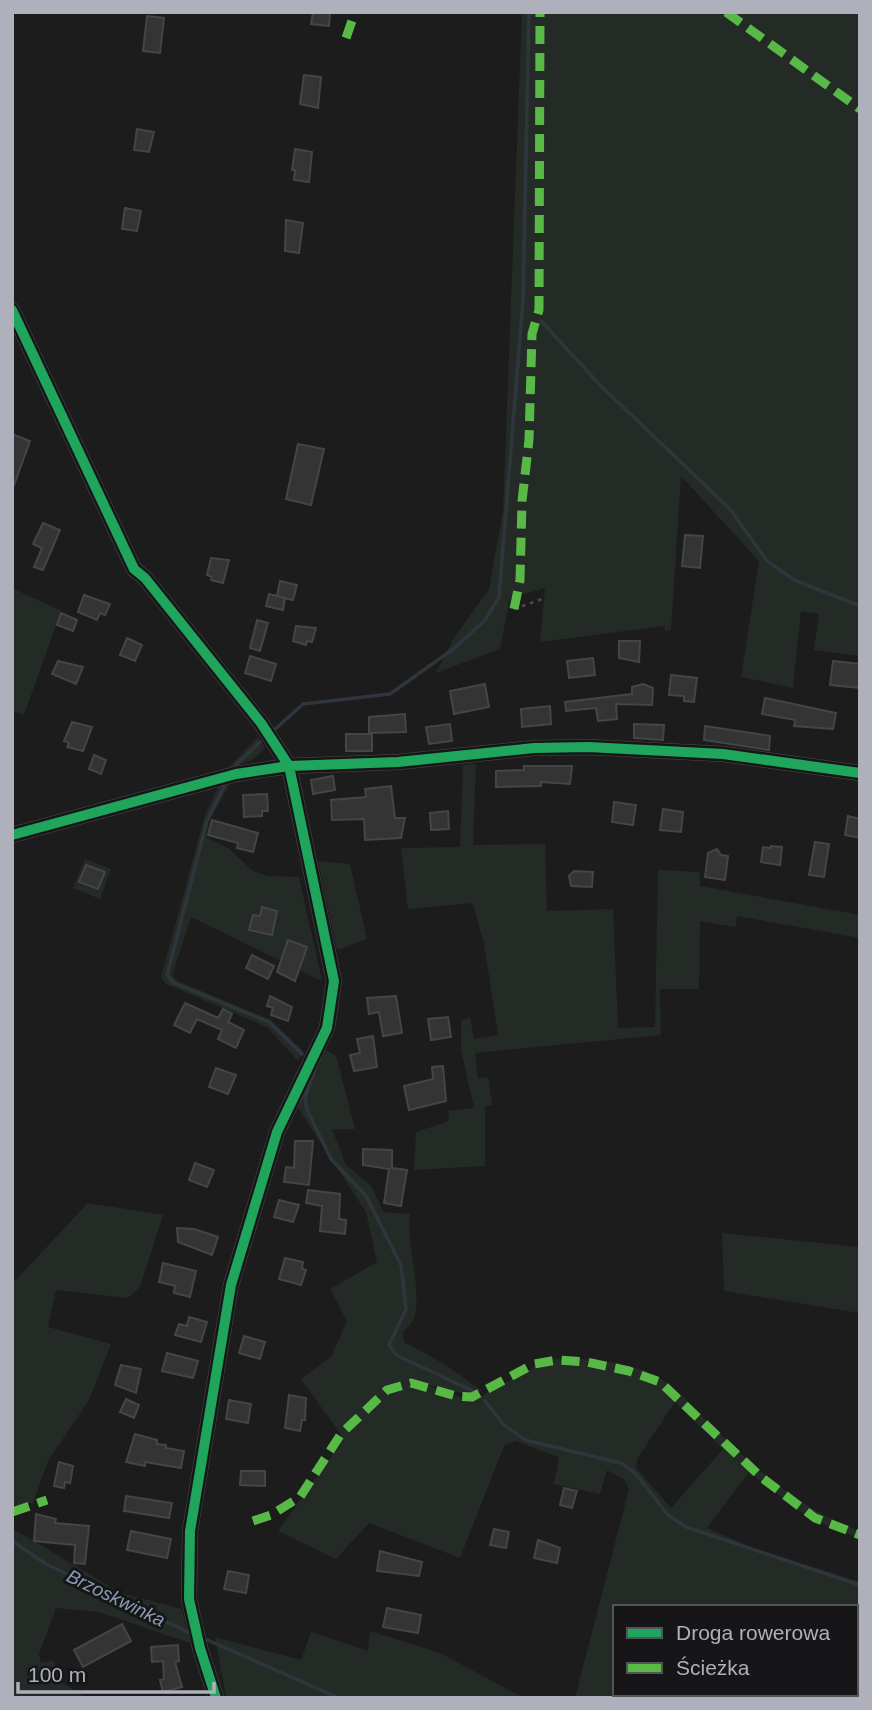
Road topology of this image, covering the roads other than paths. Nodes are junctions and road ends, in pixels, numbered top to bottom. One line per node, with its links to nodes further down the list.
1 (12, 310): 2 (street)
2 (289, 766): 3 (street); 4 (street); 5 (street)
3 (860, 773)
4 (12, 835)
5 (216, 1698)

